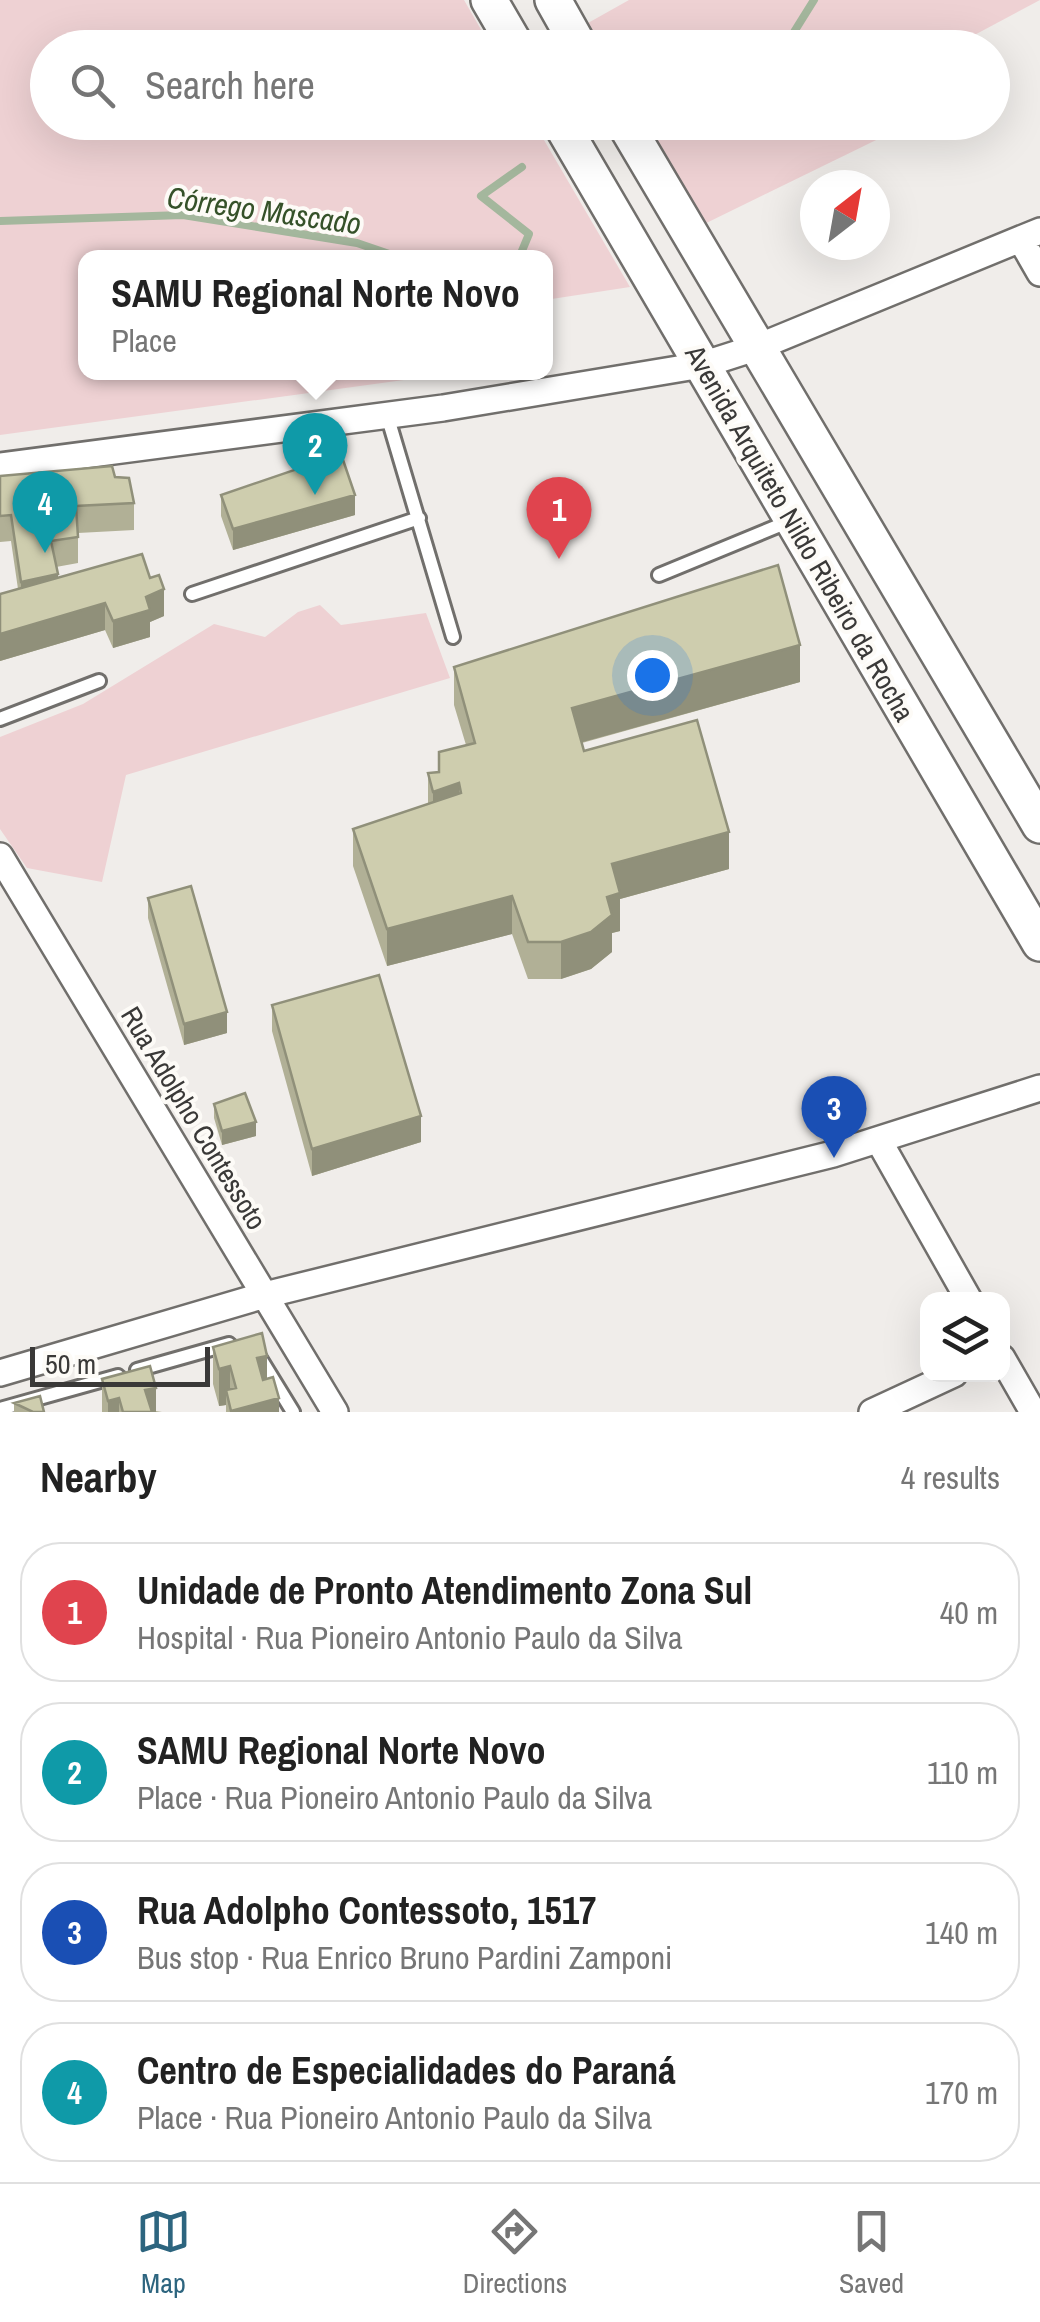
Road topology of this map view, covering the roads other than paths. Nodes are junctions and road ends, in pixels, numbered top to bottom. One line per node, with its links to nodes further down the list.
1 (489, 0): 3 (main road)
2 (552, 0): 4 (main road)
3 (506, 30)
4 (570, 30)
5 (570, 140): 8 (main road, Avenida Arquiteto Nildo Ribeiro da Rocha)
6 (634, 140): 7 (main road, Avenida Arquiteto Nildo Ribeiro da Rocha)
7 (659, 182): 8 (main road); 11 (main road, Avenida Arquiteto Nildo Ribeiro da Rocha)
8 (609, 208): 11 (main road, Avenida Arquiteto Nildo Ribeiro da Rocha)
9 (1030, 236): 10 (street); 11 (street)
10 (1040, 273)
11 (730, 356): 12 (street); 15 (main road, Avenida Arquiteto Nildo Ribeiro da Rocha); 21 (main road, Avenida Arquiteto Nildo Ribeiro da Rocha)
12 (388, 416): 13 (street); 14 (lane)
13 (0, 466)
14 (419, 518): 17 (lane); 18 (lane)
15 (792, 520): 16 (lane); 23 (main road, Avenida Arquiteto Nildo Ribeiro da Rocha)
16 (659, 574)
17 (192, 594)
18 (453, 638)
19 (99, 680): 20 (lane)
20 (0, 720)
21 (1040, 824)
22 (0, 856): 27 (street, Rua Adolpho Contessoto)
23 (1040, 942)
24 (1040, 1088): 25 (street)
25 (879, 1141): 26 (street); 27 (street)
26 (964, 1292)
27 (265, 1295): 28 (street); 33 (street, Rua Adolpho Contessoto)
28 (0, 1372)
29 (1010, 1372): 35 (street)
30 (937, 1382): 34 (street)
31 (0, 1409): 32 (lane)
32 (293, 1412)
33 (335, 1412)
34 (872, 1412)
35 (1033, 1412)

